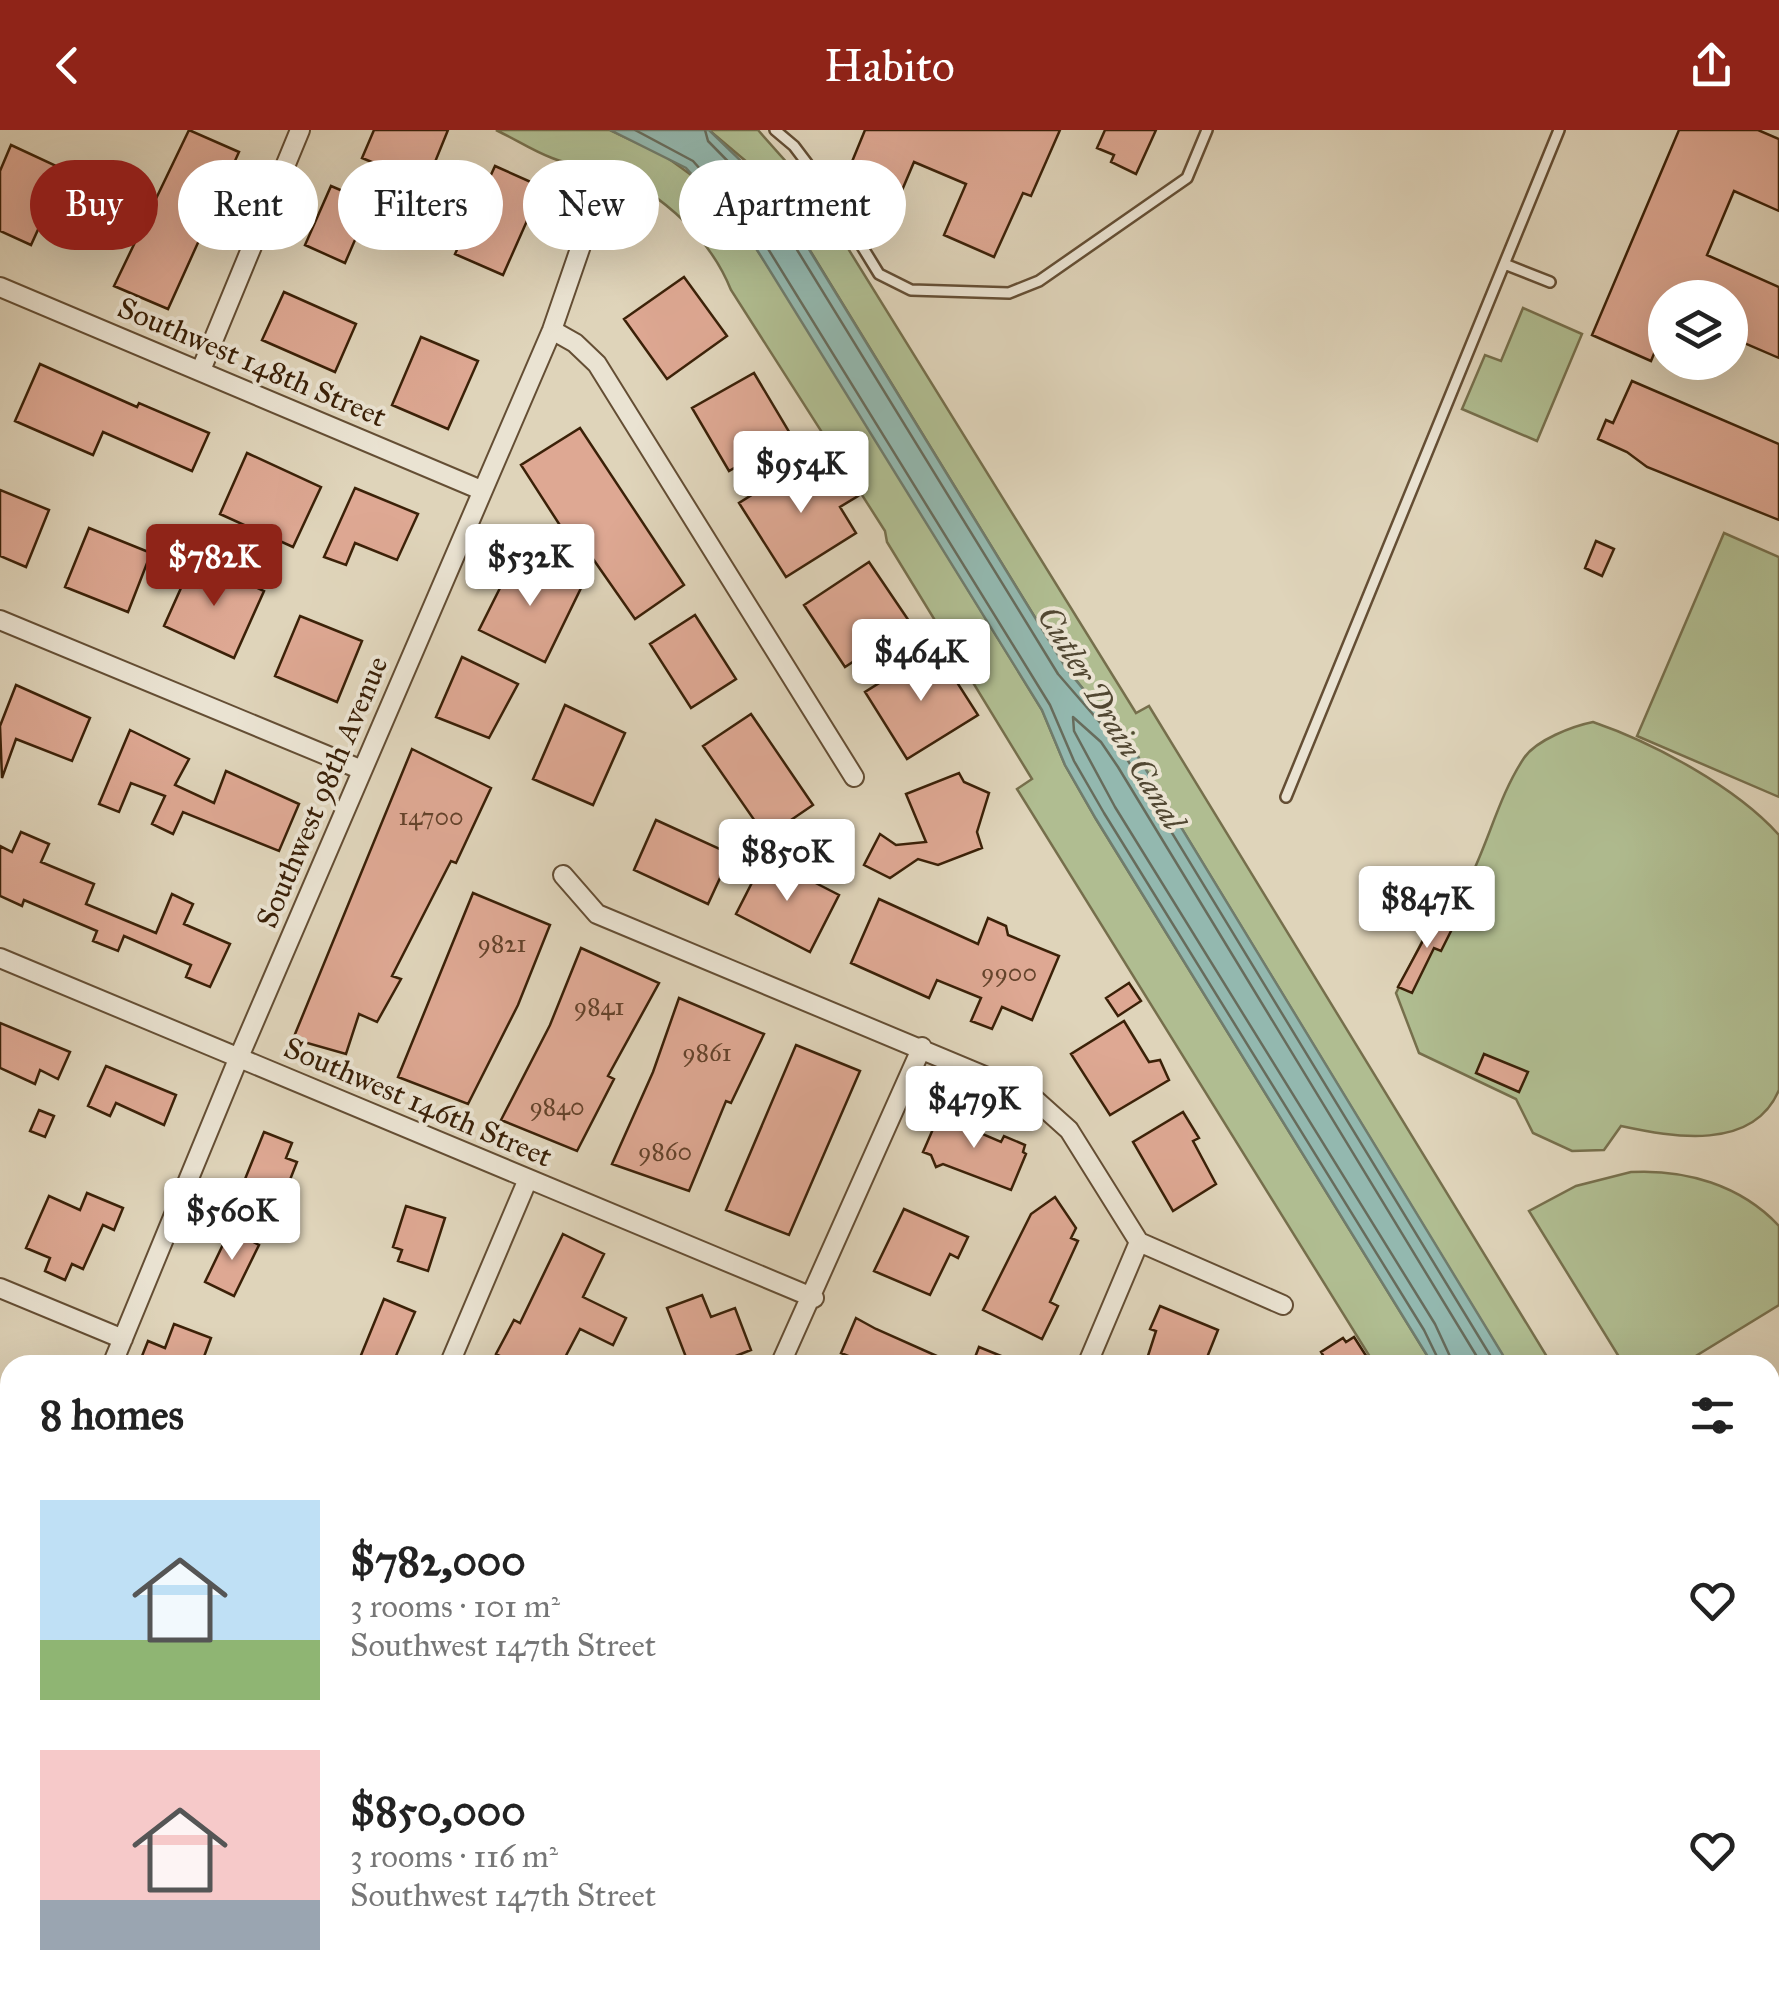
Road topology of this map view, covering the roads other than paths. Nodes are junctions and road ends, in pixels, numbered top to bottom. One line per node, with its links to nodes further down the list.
1 (300, 130): 10 (street)
2 (775, 130): 3 (lane)
3 (1206, 130)
4 (1559, 130): 6 (lane)
5 (580, 250): 9 (street, Southwest 98th Avenue)
6 (1507, 264): 7 (lane); 15 (lane)
7 (1550, 282)
8 (0, 287): 10 (street, Southwest 148th Street)
9 (552, 330): 11 (street, Southwest 98th Avenue); 14 (street)
10 (201, 370): 11 (street, Southwest 148th Street)
11 (481, 490): 13 (street, Southwest 98th Avenue)
12 (0, 620): 13 (street)
13 (362, 770): 19 (street, Southwest 98th Avenue)
14 (854, 777)
15 (1286, 797)
16 (563, 875): 18 (street)
17 (0, 958): 19 (street, Southwest 146th Street)
18 (922, 1047): 21 (street); 23 (street)
19 (238, 1057): 20 (street, Southwest 146th Street); 25 (street, Southwest 98th Avenue)
20 (528, 1179): 23 (street, Southwest 146th Street); 27 (street)
21 (1139, 1242): 24 (street); 29 (street)
22 (0, 1288): 25 (street)
23 (814, 1298): 28 (street)
24 (1283, 1306)
25 (123, 1339): 26 (street, Southwest 98th Avenue)
26 (116, 1355)
27 (452, 1355)
28 (785, 1355)
29 (1091, 1355)

